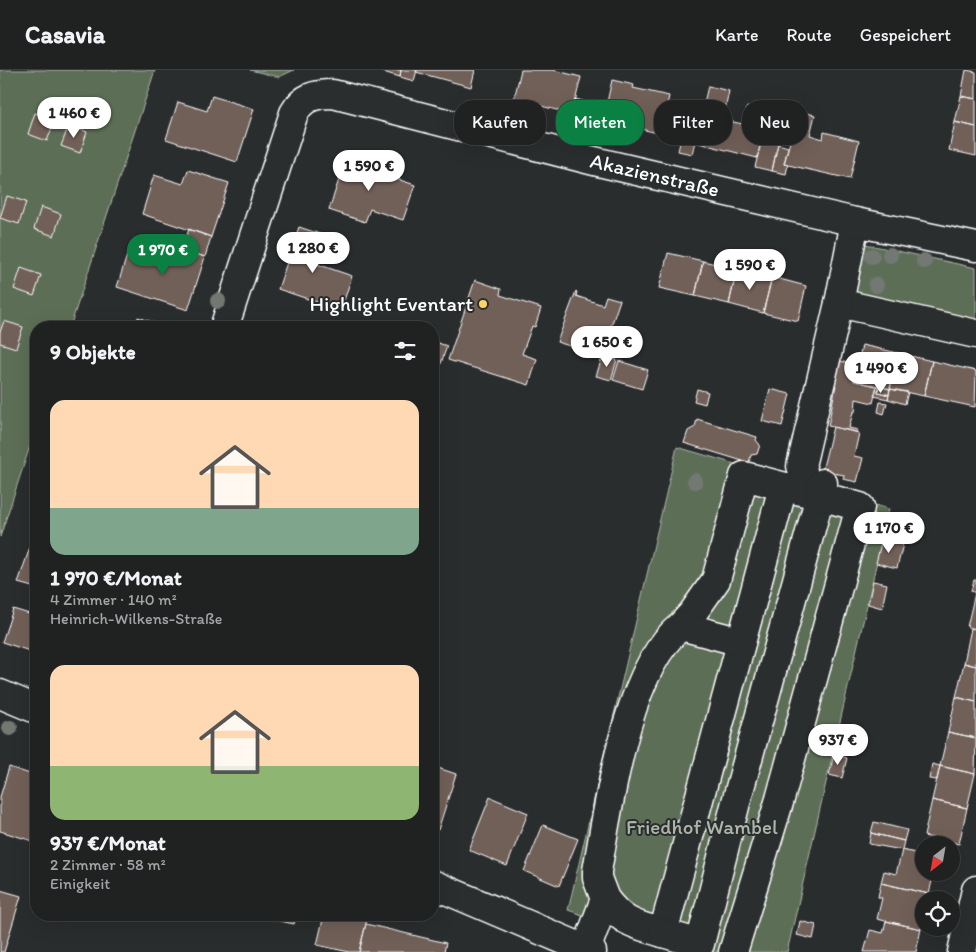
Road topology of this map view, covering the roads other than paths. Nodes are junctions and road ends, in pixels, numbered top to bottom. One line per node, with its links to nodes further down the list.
1 (855, 222): 2 (street, Akazienstraße); 3 (street); 4 (street, Akazienstraße)
2 (976, 247)
3 (839, 303): 5 (street); 6 (street)
4 (226, 321)
5 (976, 334)
6 (808, 484): 7 (street); 8 (street); 11 (street); 12 (street)
7 (681, 626): 8 (street); 15 (street)
8 (741, 642): 16 (street)
9 (0, 694): 10 (street)
10 (30, 706)
11 (735, 806): 12 (street); 17 (street)
12 (774, 817): 20 (street)
13 (439, 887): 18 (street)
14 (976, 890): 21 (street)
15 (605, 899): 16 (street); 18 (street)
16 (663, 933): 17 (street)
17 (700, 944): 19 (street)
18 (589, 951)
19 (728, 952)
20 (733, 952)
21 (962, 952)

